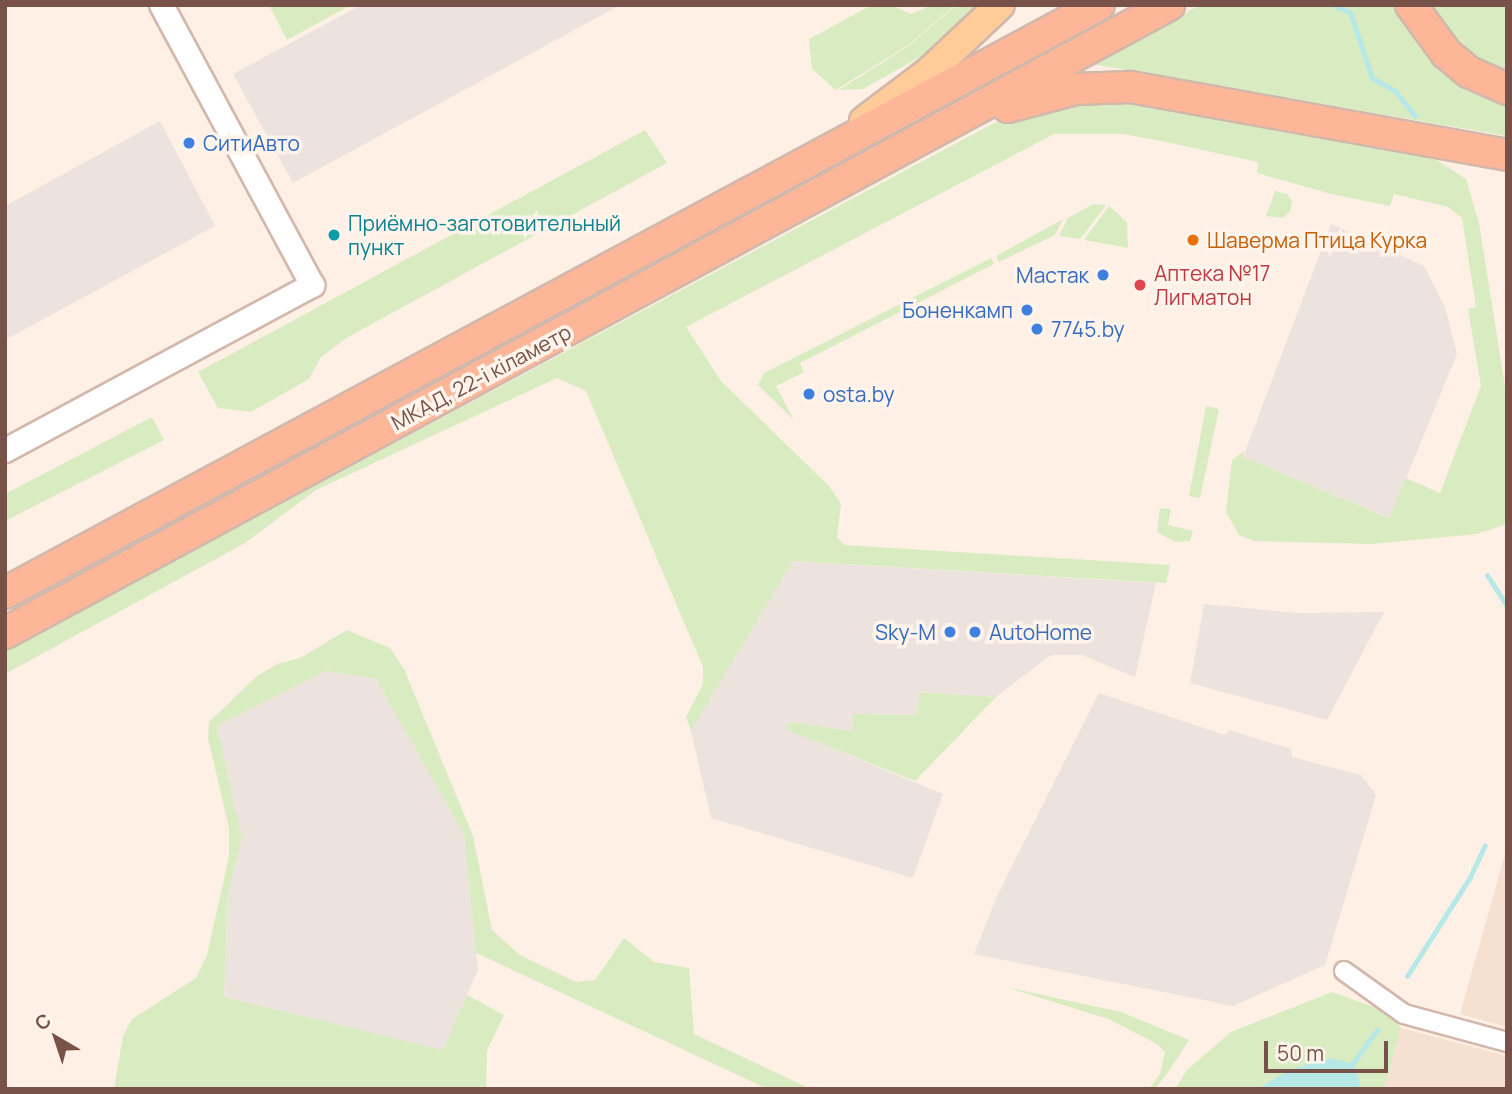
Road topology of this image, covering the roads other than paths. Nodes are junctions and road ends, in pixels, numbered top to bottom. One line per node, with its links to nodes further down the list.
1 (161, 5): 10 (street)
2 (1000, 5): 8 (main road)
3 (1098, 5): 8 (highway, МКАД, 22-і кіламетр)
4 (1169, 5): 7 (highway, МКАД, 22-і кіламетр)
5 (1410, 5): 6 (highway)
6 (1507, 89)
7 (928, 135): 9 (highway); 12 (highway, МКАД, 22-і кіламетр)
8 (830, 147): 11 (highway, МКАД, 22-і кіламетр)
9 (1507, 155)
10 (5, 450)
11 (5, 593)
12 (5, 633)
13 (1344, 971): 14 (street)
14 (1507, 1042)

